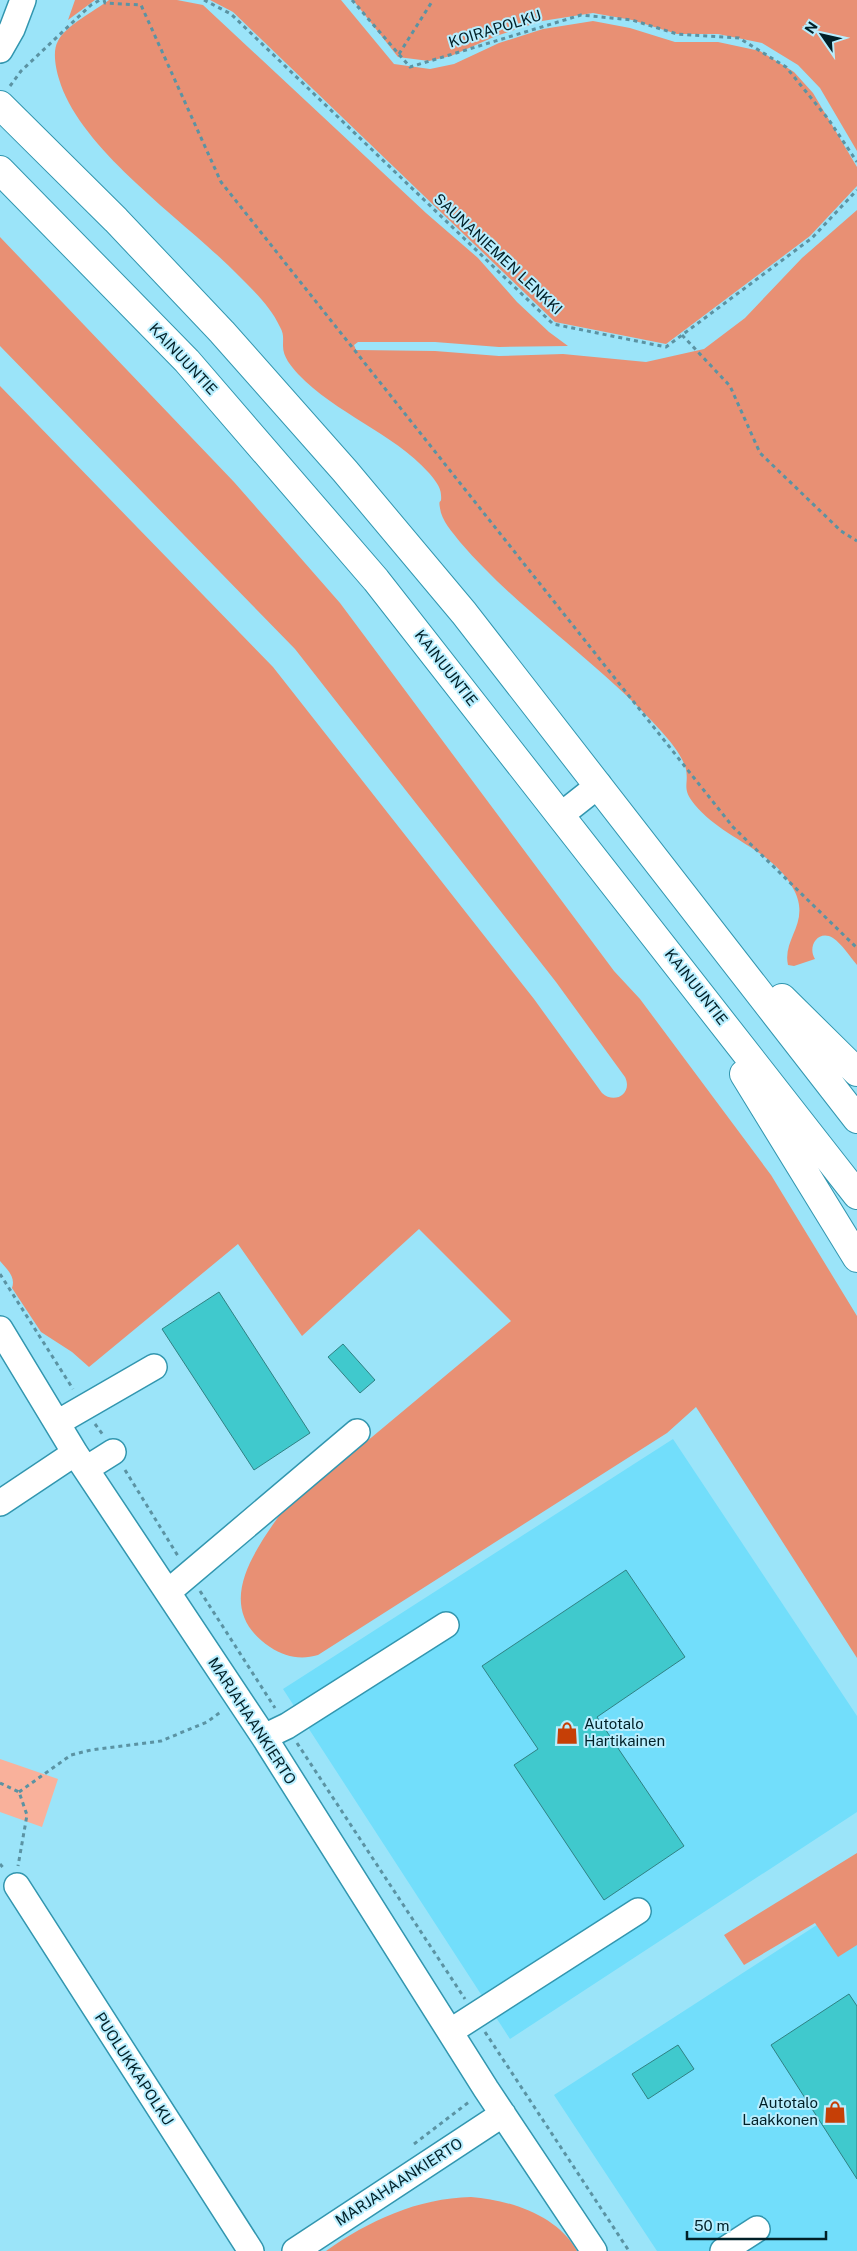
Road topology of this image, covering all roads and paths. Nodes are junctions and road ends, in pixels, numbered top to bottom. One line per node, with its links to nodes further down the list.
1 (23, 0): 7 (street)
2 (100, 0): 9 (path)
3 (104, 0): 18 (path)
4 (204, 0): 13 (path, SAUNANIEMEN LENKKI)
5 (352, 0): 8 (path, KOIRAPOLKU)
6 (433, 0): 8 (path)
7 (0, 50)
8 (399, 54): 10 (path, KOIRAPOLKU)
9 (3, 102): 15 (highway)
10 (857, 162)
11 (0, 170): 16 (highway, KAINUUNTIE)
12 (857, 190): 13 (path, SAUNANIEMEN LENKKI)
13 (682, 335): 14 (path)
14 (857, 541)
15 (599, 785): 16 (street); 17 (highway)
16 (561, 815): 19 (highway, KAINUUNTIE)
17 (713, 932): 20 (highway); 21 (highway)
18 (857, 948)
19 (667, 949): 22 (highway, KAINUUNTIE); 23 (highway)
20 (857, 1072)
21 (857, 1118)
22 (857, 1195)
23 (857, 1258)
24 (0, 1274): 27 (path)
25 (0, 1329): 28 (street, MARJAHAANKIERTO)
26 (154, 1367): 27 (street)
27 (84, 1407): 28 (street); 30 (path)
28 (57, 1423): 31 (street, MARJAHAANKIERTO)
29 (357, 1432): 33 (street)
30 (113, 1452): 31 (street); 33 (path)
31 (80, 1461): 32 (street); 34 (street, MARJAHAANKIERTO)
32 (0, 1503)
33 (190, 1574): 34 (street); 37 (path)
34 (168, 1592): 36 (street, MARJAHAANKIERTO)
35 (446, 1625): 37 (street)
36 (238, 1699): 38 (street, MARJAHAANKIERTO); 40 (path)
37 (287, 1726): 38 (street); 43 (path)
38 (264, 1737): 44 (street, MARJAHAANKIERTO)
39 (0, 1783): 40 (path)
40 (19, 1792): 41 (path)
41 (17, 1886): 49 (street, PUOLUKKAPOLKU)
42 (638, 1911): 43 (street)
43 (474, 2014): 44 (street); 52 (path)
44 (451, 2031): 45 (street, MARJAHAANKIERTO)
45 (486, 2088): 46 (street, MARJAHAANKIERTO); 47 (path)
46 (503, 2114): 50 (street, MARJAHAANKIERTO); 51 (street, MARJAHAANKIERTO)
47 (413, 2145)
48 (757, 2230): 53 (street)
49 (251, 2251)
50 (294, 2251)
51 (594, 2251)
52 (629, 2251)
53 (723, 2251)

